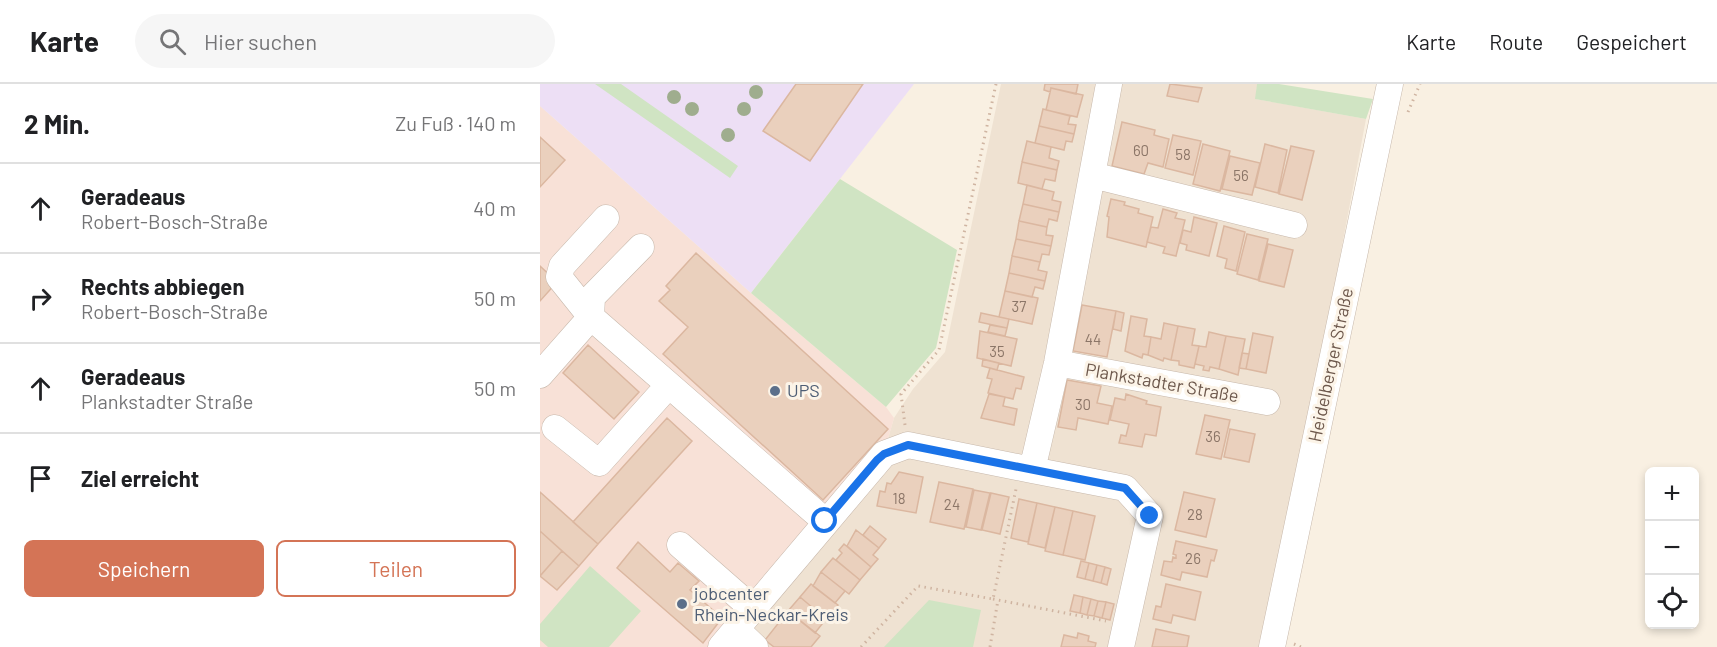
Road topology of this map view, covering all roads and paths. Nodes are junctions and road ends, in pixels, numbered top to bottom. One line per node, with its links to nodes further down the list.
1 (996, 84): 14 (path)
2 (1109, 84): 4 (street)
3 (1390, 84): 23 (street, Heidelberger Straße)
4 (1092, 175): 6 (street); 9 (street)
5 (606, 219): 8 (street)
6 (1294, 225)
7 (641, 247): 8 (street)
8 (591, 316): 10 (street); 11 (street)
9 (1057, 363): 12 (street, Plankstadter Straße); 15 (street)
10 (540, 375)
11 (668, 386): 13 (street); 16 (street)
12 (1267, 402)
13 (555, 428)
14 (908, 445): 15 (street); 16 (street)
15 (1027, 469): 18 (path); 21 (street)
16 (825, 521): 20 (street)
17 (680, 545): 20 (street)
18 (993, 599): 19 (path); 25 (path)
19 (998, 600): 21 (path); 26 (path)
20 (753, 609): 22 (street)
21 (1124, 636)
22 (729, 638): 24 (street)
23 (1283, 646): 27 (path)
24 (755, 647)
25 (861, 647)
26 (990, 647)
27 (1301, 647)

